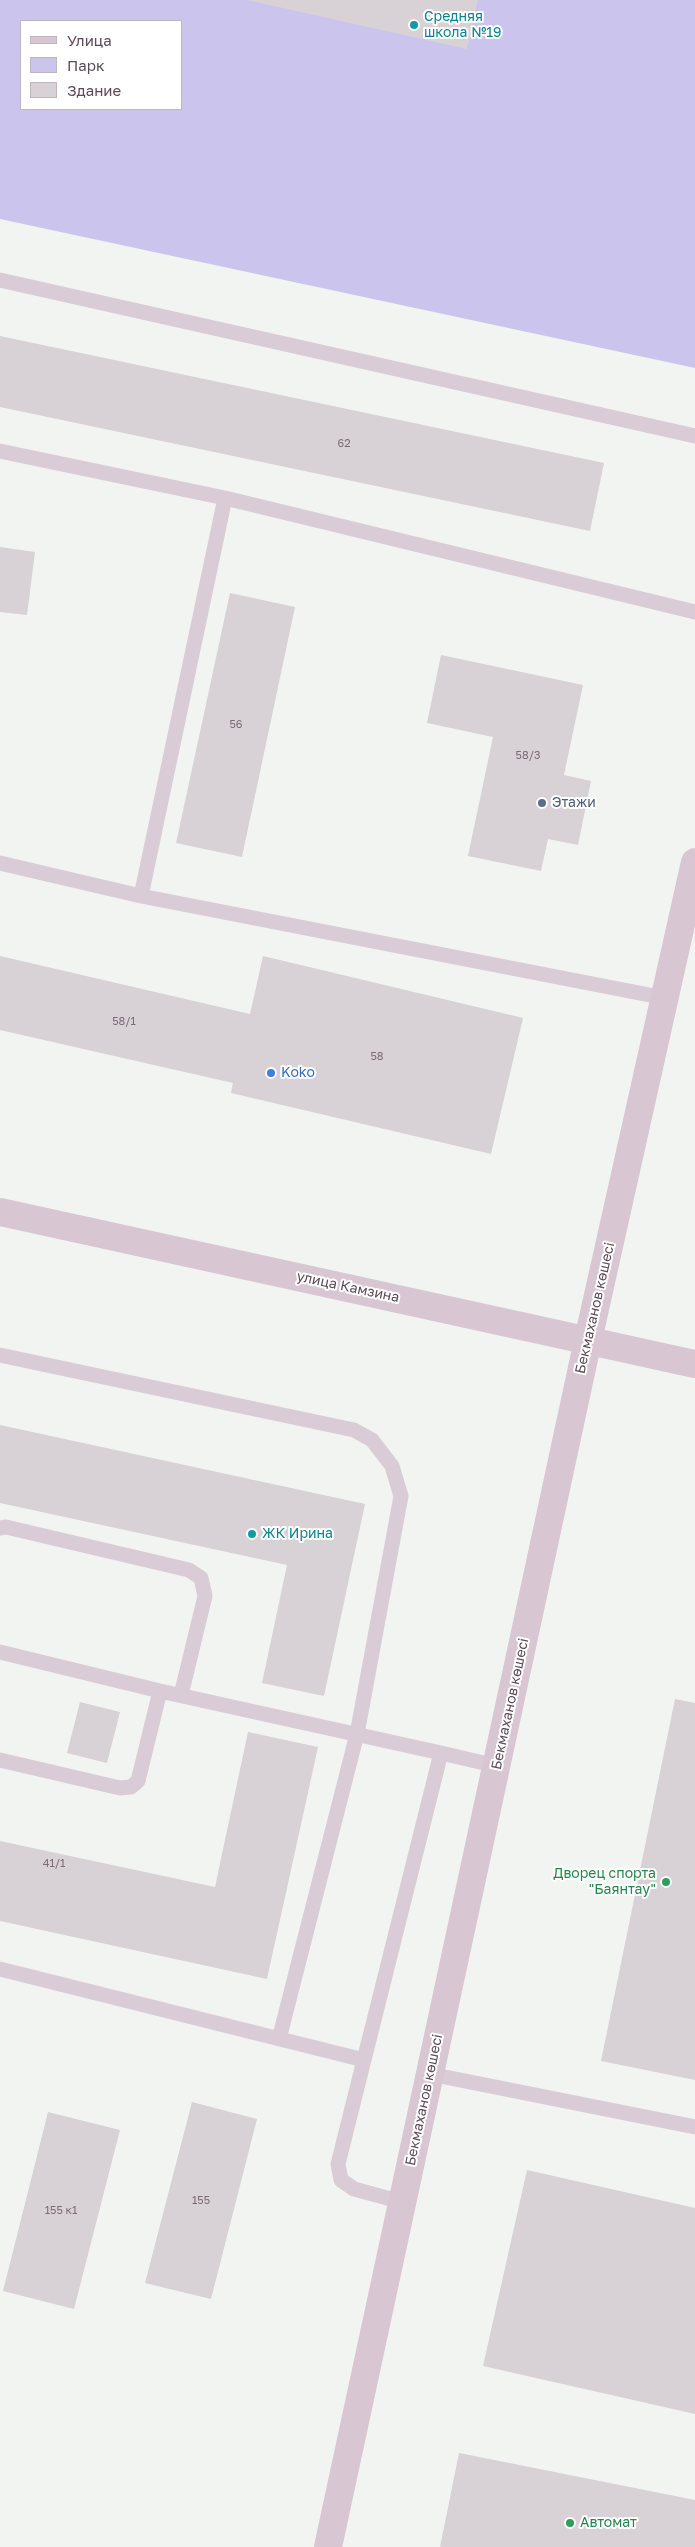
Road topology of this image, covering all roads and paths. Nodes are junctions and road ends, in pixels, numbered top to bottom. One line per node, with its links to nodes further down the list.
1 (0, 280): 2 (lane)
2 (695, 436)
3 (0, 451): 4 (lane)
4 (225, 498): 5 (lane); 8 (lane)
5 (695, 612)
6 (695, 862): 9 (street, Бекмаханов көшесі)
7 (0, 864): 8 (lane)
8 (141, 896): 10 (lane)
9 (686, 945): 10 (street, Бекмаханов көшесі)
10 (665, 998): 12 (street, Бекмаханов көшесі)
11 (0, 1212): 12 (street, улица Камзина)
12 (588, 1340): 14 (street, улица Камзина); 22 (street, Бекмаханов көшесі)
13 (0, 1355): 19 (lane)
14 (695, 1364)
15 (0, 1528): 18 (lane)
16 (0, 1652): 17 (lane)
17 (160, 1691): 18 (lane); 21 (lane)
18 (181, 1696): 19 (lane)
19 (357, 1734): 20 (lane); 24 (lane)
20 (441, 1753): 22 (lane); 25 (lane)
21 (0, 1760)
22 (496, 1766): 26 (street, Бекмаханов көшесі)
23 (0, 1969): 24 (lane)
24 (279, 2039): 25 (lane)
25 (364, 2060): 28 (lane)
26 (430, 2074): 27 (lane); 28 (street, Бекмаханов көшесі)
27 (695, 2126)
28 (402, 2202): 29 (street, Бекмаханов көшесі)
29 (328, 2547)

